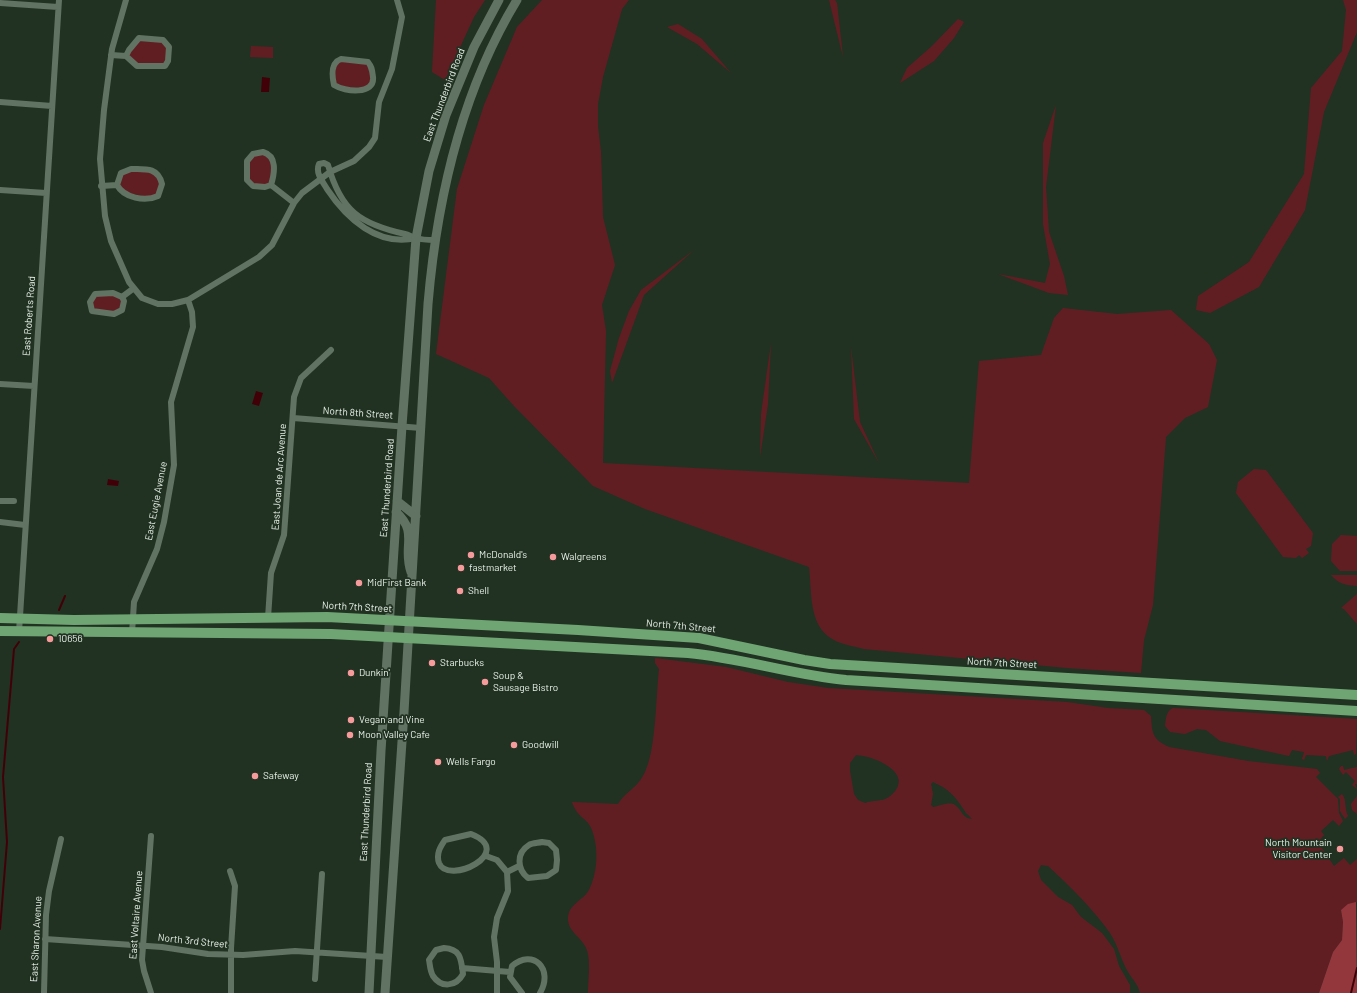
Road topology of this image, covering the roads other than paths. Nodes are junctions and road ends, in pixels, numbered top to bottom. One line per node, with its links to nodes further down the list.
1 (59, 0): 7 (street, East Roberts Road)
2 (126, 0): 8 (street)
3 (397, 0): 11 (street)
4 (499, 0): 22 (main road, East Thunderbird Road)
5 (517, 0): 23 (main road)
6 (0, 3): 7 (street)
7 (58, 7): 13 (street, East Roberts Road)
8 (111, 55): 9 (street); 18 (street)
9 (126, 56): 9 (street)
10 (373, 82): 10 (street); 11 (street)
11 (385, 86): 14 (street)
12 (0, 102): 13 (street)
13 (52, 106): 20 (street, East Roberts Road)
14 (330, 172): 15 (street); 15 (street); 22 (street)
15 (321, 179): 21 (street); 22 (street)
16 (117, 185): 16 (street); 18 (street)
17 (271, 185): 17 (street); 21 (street)
18 (101, 186): 24 (street)
19 (0, 190): 20 (street)
20 (46, 193): 29 (street, East Roberts Road)
21 (294, 203): 26 (street)
22 (416, 238): 23 (street); 31 (main road, East Thunderbird Road)
23 (435, 240): 32 (main road)
24 (134, 288): 25 (street); 26 (street)
25 (122, 297): 25 (street)
26 (188, 300): 42 (street, East Eugie Avenue)
27 (331, 350): 30 (street, East Joan de Arc Avenue)
28 (0, 384): 29 (street)
29 (34, 386): 39 (street, East Roberts Road)
30 (293, 418): 31 (street, North 8th Street); 43 (street, East Joan de Arc Avenue)
31 (402, 426): 32 (street, North 8th Street); 33 (main road, East Thunderbird Road)
32 (421, 428): 37 (main road)
33 (397, 500): 36 (main road, East Thunderbird Road); 37 (main road)
34 (0, 501): 35 (street)
35 (14, 501)
36 (396, 512): 40 (main road); 45 (main road, East Thunderbird Road)
37 (416, 516): 40 (main road)
38 (0, 522): 39 (street)
39 (25, 524): 44 (street, East Roberts Road)
40 (412, 576): 46 (main road)
41 (0, 618): 44 (main road, North 7th Street)
42 (132, 618): 43 (main road, North 7th Street); 44 (main road, North 7th Street); 49 (street, East Eugie Avenue)
43 (268, 618): 45 (main road, North 7th Street)
44 (19, 619): 48 (street, East Roberts Road)
45 (389, 620): 46 (main road, North 7th Street); 50 (main road, East Thunderbird Road)
46 (410, 621): 51 (main road); 52 (main road, North 7th Street)
47 (0, 631): 48 (main road)
48 (19, 632): 49 (main road)
49 (132, 633): 50 (main road)
50 (388, 637): 51 (main road); 67 (main road, East Thunderbird Road)
51 (408, 638): 54 (main road); 68 (main road)
52 (1309, 693): 53 (main road, North 7th Street); 54 (main road)
53 (1357, 696)
54 (1308, 708): 55 (main road)
55 (1357, 711)
56 (152, 836): 64 (street, East Voltaire Avenue)
57 (61, 839): 63 (street, East Sharon Avenue)
58 (486, 856): 58 (street); 61 (street)
59 (519, 866): 59 (street); 61 (street)
60 (230, 871): 66 (street)
61 (507, 872): 70 (street)
62 (322, 874): 65 (street)
63 (45, 939): 64 (street, North 3rd Street); 73 (street, East Sharon Avenue)
64 (144, 946): 66 (street, North 3rd Street); 74 (street, East Voltaire Avenue)
65 (317, 952): 66 (street, North 3rd Street); 67 (street, North 3rd Street); 72 (street)
66 (231, 955): 75 (street)
67 (370, 956): 68 (street, North 3rd Street); 76 (main road, East Thunderbird Road)
68 (387, 957): 77 (main road)
69 (462, 968): 69 (street); 70 (street)
70 (497, 970): 71 (street); 78 (street)
71 (510, 972): 79 (street); 80 (street)
72 (315, 979)
73 (44, 993)
74 (151, 993)
75 (231, 993)
76 (368, 993)
77 (385, 993)
78 (497, 993)
79 (522, 993)
80 (540, 993)

